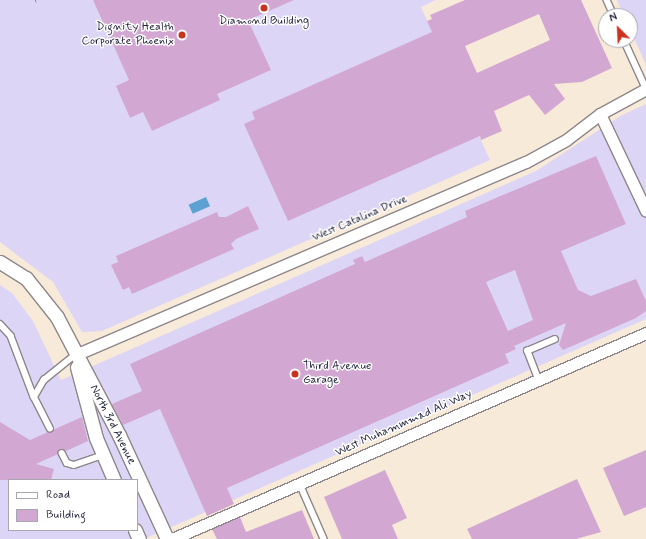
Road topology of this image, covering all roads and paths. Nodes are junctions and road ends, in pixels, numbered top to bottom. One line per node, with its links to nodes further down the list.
1 (628, 48): 2 (lane)
2 (646, 88): 3 (street, West Catalina Drive)
3 (600, 114): 4 (street); 9 (street, West Catalina Drive)
4 (645, 208)
5 (0, 262): 9 (street, North 3rd Avenue)
6 (0, 324): 11 (lane)
7 (646, 333): 10 (street, West Muhammmad Ali Way)
8 (555, 339): 10 (lane)
9 (75, 355): 11 (lane); 14 (street, North 3rd Avenue); 17 (street, North 3rd Avenue)
10 (538, 379): 16 (street, West Muhammmad Ali Way)
11 (34, 397): 12 (lane)
12 (50, 429)
13 (62, 453): 14 (lane)
14 (103, 455): 15 (street, North 3rd Avenue)
15 (114, 479)
16 (300, 484): 18 (street, West Muhammmad Ali Way); 19 (lane)
17 (167, 539)
18 (172, 539)
19 (324, 539)

